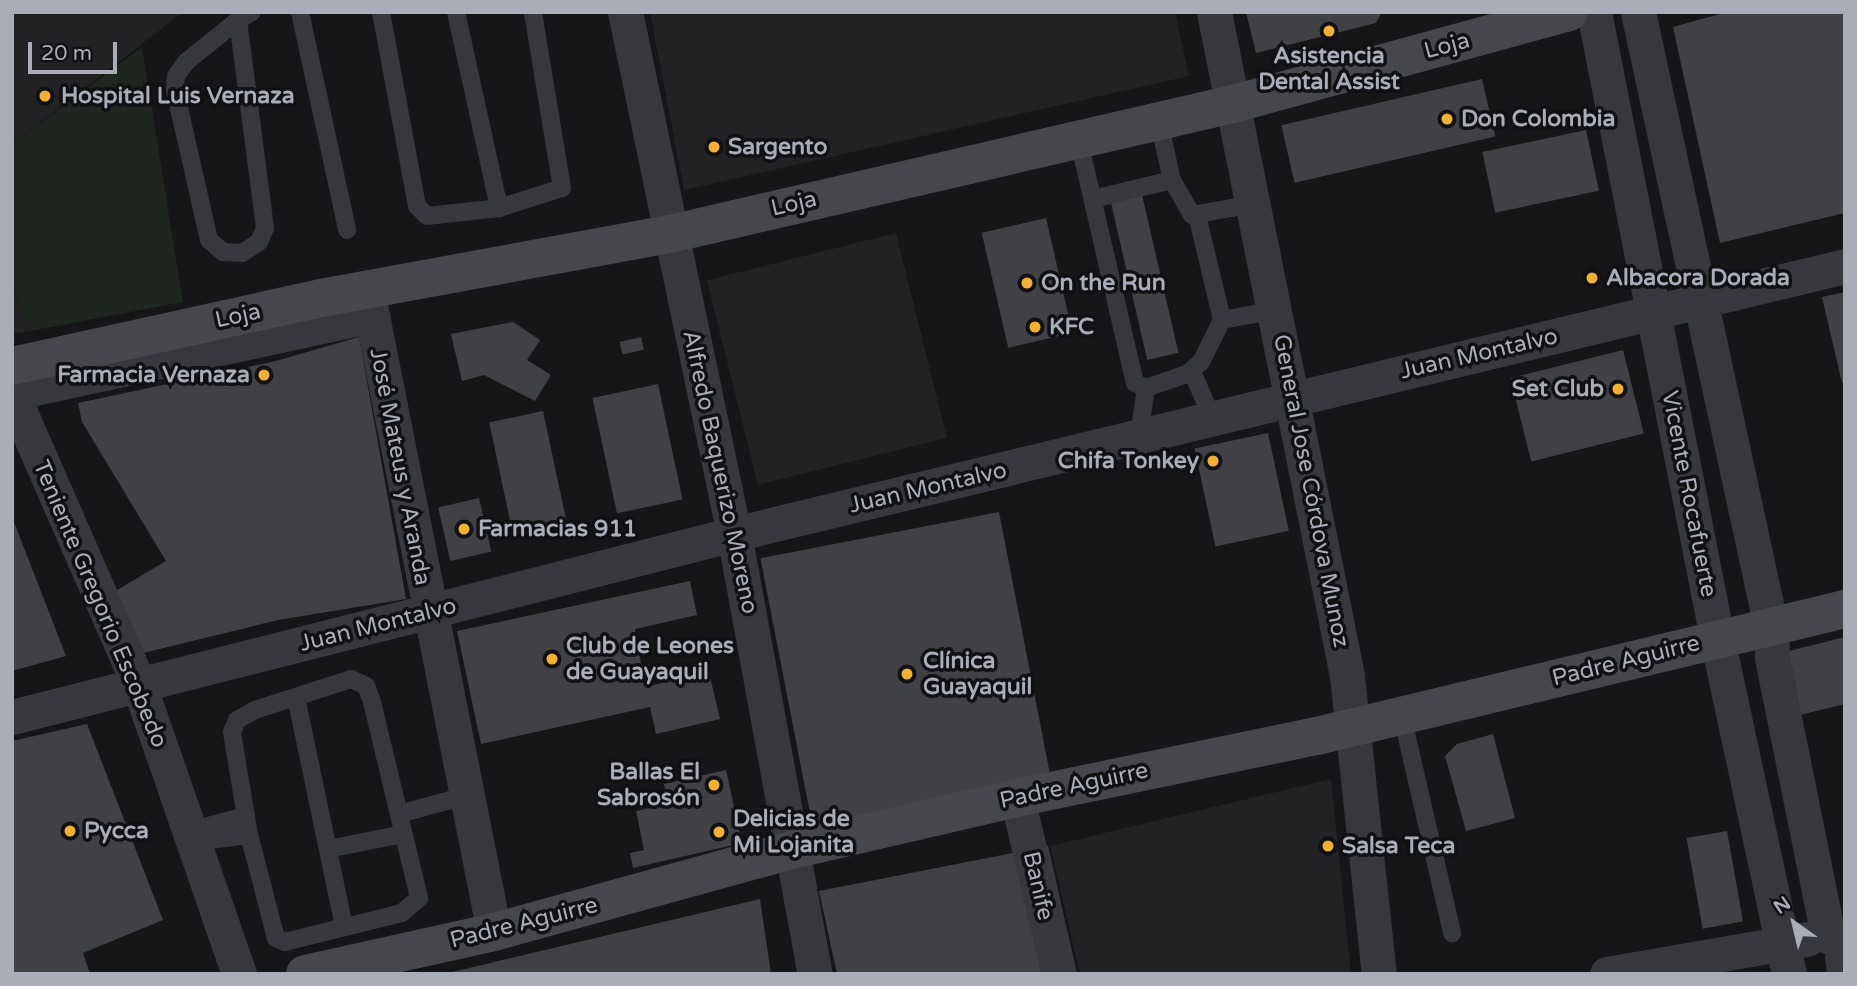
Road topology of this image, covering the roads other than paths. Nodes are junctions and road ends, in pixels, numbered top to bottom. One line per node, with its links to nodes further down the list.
1 (300, 12): 19 (lane)
2 (380, 12): 17 (lane)
3 (456, 12): 17 (lane)
4 (533, 12): 17 (lane)
5 (625, 12): 20 (street, Alfredo Baquerizo Moreno)
6 (1214, 12): 11 (street, General Jose Córdova Munoz)
7 (1569, 12): 11 (main road, Loja)
8 (1594, 12): 25 (street, Vicente Rocafuerte)
9 (1638, 12): 22 (street)
10 (245, 16): 10 (lane)
11 (1233, 104): 12 (main road, Loja); 16 (street, General Jose Córdova Munoz)
12 (1159, 122): 13 (main road, Loja); 14 (lane)
13 (1079, 141): 15 (lane); 20 (main road, Loja)
14 (1172, 180): 15 (lane); 18 (lane)
15 (1093, 199): 29 (lane)
16 (1252, 204): 18 (lane); 24 (street, General Jose Córdova Munoz)
17 (499, 208)
18 (1197, 215): 26 (lane)
19 (347, 230)
20 (670, 234): 23 (main road, Loja); 34 (street, Alfredo Baquerizo Moreno)
21 (1845, 266): 22 (street, Juan Montalvo)
22 (1700, 301): 25 (street, Juan Montalvo); 37 (street)
23 (369, 303): 27 (main road, Loja); 30 (street, Loja); 36 (street, José Mateus y Aranda)
24 (1276, 310): 26 (lane); 31 (street, General Jose Córdova Munoz)
25 (1653, 313): 31 (street, Juan Montalvo); 38 (street, Vicente Rocafuerte)
26 (1223, 320): 28 (lane)
27 (12, 366)
28 (1187, 374): 29 (lane); 32 (lane)
29 (1146, 388): 33 (lane)
30 (12, 394): 39 (street, Teniente Gregorio Escobedo)
31 (1295, 398): 32 (street, Juan Montalvo); 43 (street, General Jose Córdova Munoz)
32 (1212, 418): 33 (street, Juan Montalvo)
33 (1139, 437): 34 (street, Juan Montalvo)
34 (734, 534): 36 (street, Juan Montalvo); 52 (street, Alfredo Baquerizo Moreno)
35 (1845, 609): 37 (main road, Padre Aguirre)
36 (427, 612): 39 (street, Juan Montalvo); 44 (street, José Mateus y Aranda)
37 (1770, 627): 38 (main road, Padre Aguirre); 56 (street)
38 (1717, 638): 41 (main road, Padre Aguirre); 57 (street, Vicente Rocafuerte)
39 (139, 685): 42 (street, Juan Montalvo); 50 (street, Teniente Gregorio Escobedo)
40 (296, 696): 46 (lane); 47 (lane); 51 (lane)
41 (1402, 716): 43 (main road, Padre Aguirre); 55 (lane)
42 (12, 717)
43 (1355, 724): 45 (main road, Padre Aguirre); 62 (street, General Jose Córdova Munoz)
44 (465, 796): 46 (lane); 54 (street, José Mateus y Aranda)
45 (1017, 798): 52 (main road, Padre Aguirre); 61 (street, Banife)
46 (399, 814): 49 (lane)
47 (246, 816): 48 (lane); 50 (lane)
48 (249, 835): 50 (lane); 53 (lane)
49 (404, 835): 51 (lane); 53 (lane)
50 (191, 836): 58 (street, Teniente Gregorio Escobedo)
51 (328, 849): 53 (lane)
52 (792, 850): 54 (main road, Padre Aguirre); 60 (street, Alfredo Baquerizo Moreno)
53 (344, 927)
54 (494, 932): 59 (main road, Padre Aguirre)
55 (1452, 933)
56 (1839, 940): 57 (street); 64 (lane)
57 (1788, 958): 63 (street)
58 (239, 974)
59 (305, 974)
60 (815, 974)
61 (1059, 974)
62 (1379, 974)
63 (1607, 974)
64 (1836, 974)

